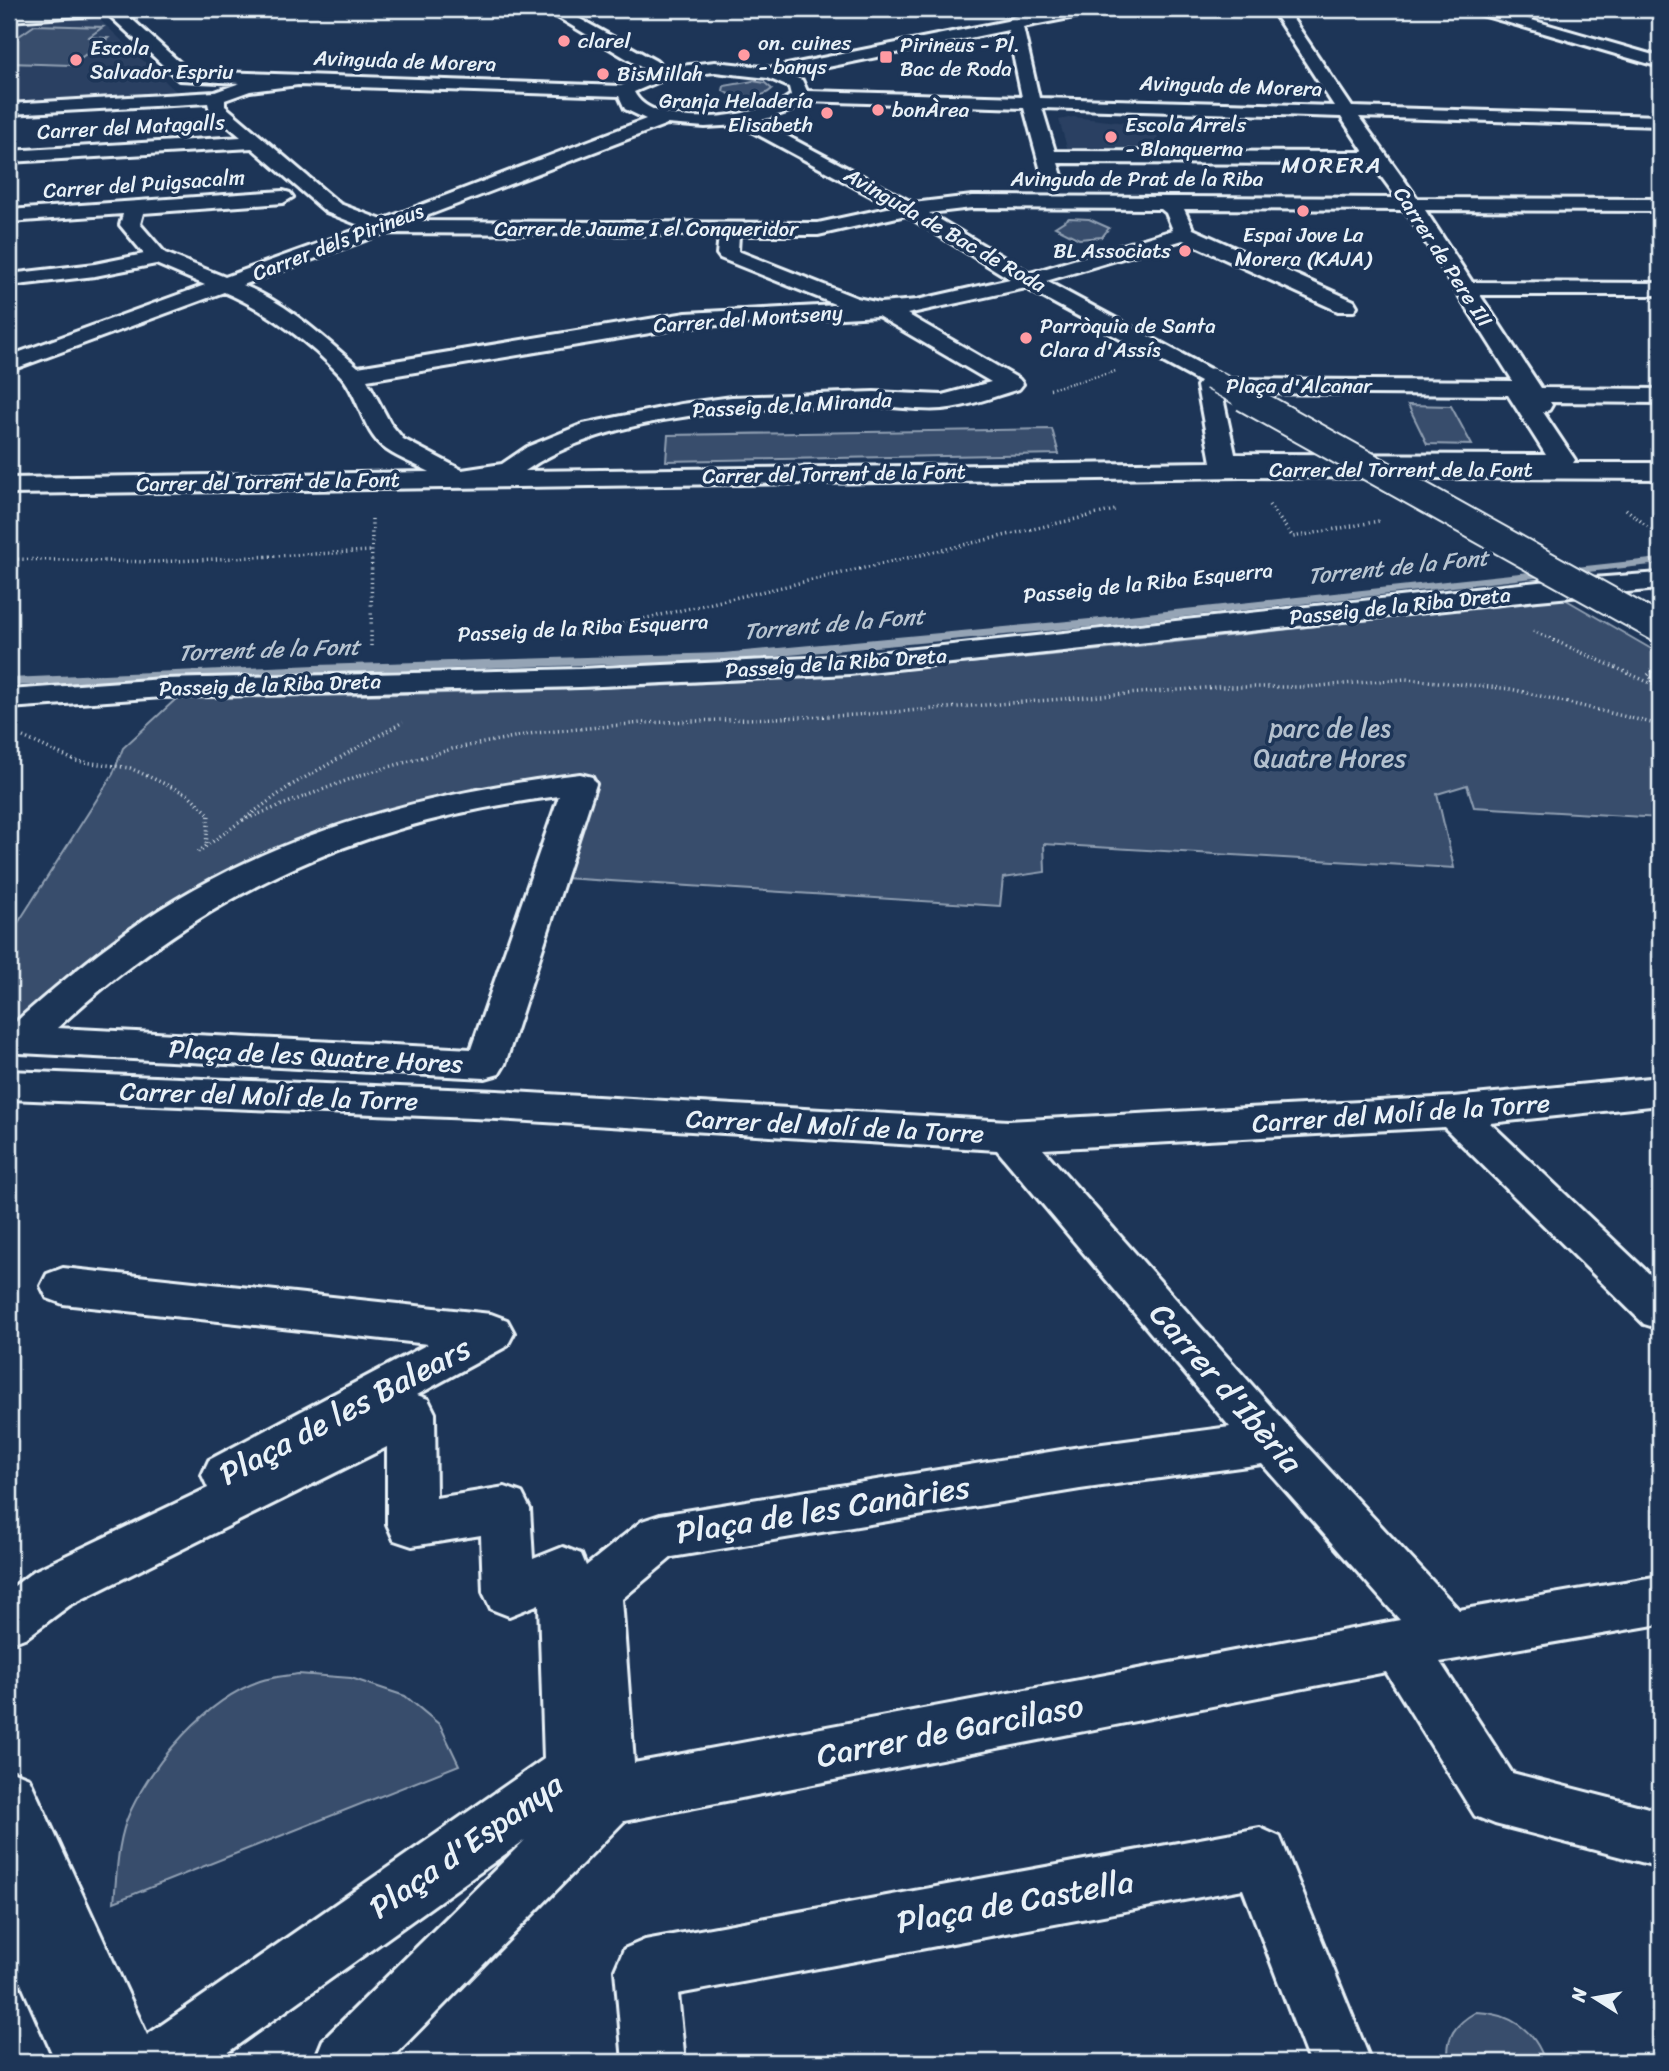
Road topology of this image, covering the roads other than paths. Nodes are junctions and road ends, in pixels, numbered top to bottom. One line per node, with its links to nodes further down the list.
1 (111, 9): 2 (street); 11 (street); 19 (street, Avinguda de Morera)
2 (119, 9)
3 (551, 9): 17 (street)
4 (999, 9): 5 (street)
5 (1037, 9)
6 (1090, 9): 12 (street)
7 (1279, 9): 26 (street, Carrer de Pere III)
8 (1477, 9): 13 (street)
9 (1504, 9): 13 (street)
10 (1553, 15): 13 (street)
11 (9, 16)
12 (1014, 22): 18 (street); 23 (street)
13 (1622, 51): 15 (street)
14 (667, 54): 16 (street)
15 (1660, 62)
16 (693, 68): 17 (street); 18 (street)
17 (660, 73): 20 (street)
18 (772, 73): 21 (street)
19 (297, 80): 20 (street, Avinguda de Morera); 22 (street)
20 (625, 91): 28 (street)
21 (800, 96): 23 (street, Avinguda de Morera); 25 (street)
22 (217, 97): 24 (street); 34 (street)
23 (1032, 103): 26 (street, Avinguda de Morera); 35 (street)
24 (9, 109)
25 (776, 112): 29 (street); 42 (street, Avinguda de Bac de Roda)
26 (1349, 112): 30 (street, Avinguda de Morera); 37 (street, Carrer de Pere III)
27 (1055, 114): 32 (street)
28 (666, 118): 29 (street); 47 (street, Carrer dels Pirineus)
29 (742, 119): 45 (street, Avinguda de Bac de Roda)
30 (1640, 120): 31 (street, Avinguda de Morera); 33 (street)
31 (1660, 121)
32 (1172, 125)
33 (1660, 140)
34 (256, 142): 36 (street, Carrer del Matagalls); 47 (street)
35 (1048, 157): 37 (street); 38 (street)
36 (9, 158)
37 (1377, 158): 41 (street, Carrer de Pere III)
38 (1054, 182)
39 (283, 197): 44 (street, Carrer del Puigsacalm)
40 (1166, 203): 41 (street, Avinguda de Prat de la Riba); 42 (street, Avinguda de Prat de la Riba); 42 (street, Avinguda de Bac de Roda); 49 (street)
41 (1410, 203): 43 (street, Avinguda de Prat de la Riba); 56 (street, Carrer de Pere III)
42 (940, 204): 45 (street, Avinguda de Prat de la Riba)
43 (1660, 205)
44 (135, 207): 46 (street, Carrer del Puigsacalm); 50 (street)
45 (908, 209): 48 (street, Carrer de Jaume I el Conqueridor); 52 (street, Avinguda de Bac de Roda)
46 (9, 216)
47 (382, 228): 48 (street, Carrer de Jaume I el Conqueridor); 54 (street, Carrer dels Pirineus)
48 (729, 230): 59 (street)
49 (1192, 237): 51 (street, Carrer del Montseny); 58 (street)
50 (158, 257): 53 (street); 54 (street)
51 (1050, 262): 52 (street, Carrer del Montseny); 55 (street, Avinguda de Bac de Roda)
52 (1026, 279): 59 (street, Carrer del Montseny); 61 (street, Avinguda de Bac de Roda)
53 (9, 280)
54 (228, 284): 60 (street, Carrer dels Pirineus); 62 (street)
55 (1086, 285)
56 (1463, 288): 57 (street); 63 (street, Carrer de Pere III)
57 (1660, 289)
58 (1346, 306)
59 (884, 310): 62 (street, Carrer del Montseny); 67 (street, Passeig de la Miranda)
60 (9, 364)
61 (1229, 372): 69 (street, Avinguda de Bac de Roda); 73 (street, Avinguda de Bac de Roda, bridge)
62 (353, 375): 67 (street)
63 (1524, 391): 63 (street, Plaça d'Alcanar); 64 (street); 65 (street, Carrer de Pere III)
64 (1660, 396)
65 (1583, 471): 66 (street, Carrer del Torrent de la Font); 67 (street, Carrer del Torrent de la Font)
66 (1660, 471)
67 (457, 479): 68 (street, Carrer del Torrent de la Font)
68 (9, 486)
69 (1562, 546)
70 (1587, 560): 72 (street)
71 (1660, 581): 74 (street, Passeig de la Riba Dreta)
72 (1660, 600)
73 (1660, 629)
74 (9, 699)
75 (20, 1040): 75 (street, Plaça de les Quatre Hores)
76 (9, 1085): 79 (street, Carrer del Molí de la Torre)
77 (1660, 1091): 78 (street, Carrer del Molí de la Torre)
78 (1453, 1112): 79 (street, Carrer del Molí de la Torre); 81 (street)
79 (1008, 1136): 82 (street, Carrer d'Ibèria)
80 (63, 1286): 83 (street, Plaça de les Balears)
81 (1660, 1311)
82 (1272, 1442): 86 (street, Carrer d'Ibèria); 87 (street, Plaça de les Canàries)
83 (9, 1600)
84 (1660, 1600): 86 (street, Carrer de Garcilaso)
85 (9, 1620): 93 (street, Plaça d'Espanya)
86 (1424, 1641): 87 (street, Carrer de Garcilaso); 89 (street, Carrer d'Ibèria)
87 (609, 1796): 94 (street)
88 (9, 1798): 92 (street)
89 (1660, 1839)
90 (9, 1890): 91 (street)
91 (88, 2062)
92 (127, 2062)
93 (162, 2062)
94 (345, 2062)
95 (654, 2062): 96 (street, Plaça de Castella)
96 (1340, 2062)

